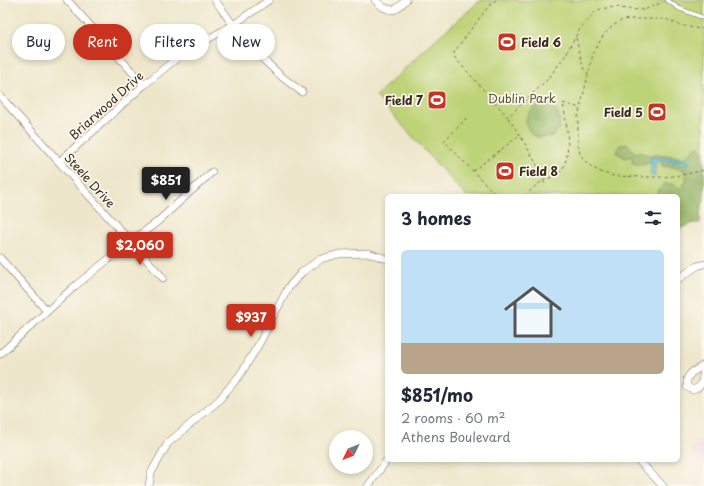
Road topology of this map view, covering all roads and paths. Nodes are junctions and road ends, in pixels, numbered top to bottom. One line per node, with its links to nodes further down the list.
1 (67, 0): 16 (street)
2 (215, 0): 9 (street)
3 (269, 0): 10 (street, Briarwood Drive)
4 (375, 0): 5 (street)
5 (406, 0)
6 (496, 0): 20 (path)
7 (667, 0): 8 (lane); 13 (path)
8 (704, 18)
9 (232, 24)
10 (234, 24)
11 (704, 29): 15 (path)
12 (217, 34): 16 (street, Briarwood Drive)
13 (576, 37): 15 (path); 20 (path)
14 (264, 60): 17 (street)
15 (588, 74): 19 (path)
16 (144, 85): 23 (street, Briarwood Drive)
17 (302, 92)
18 (0, 96): 23 (street, Steele Drive)
19 (580, 108): 24 (path); 27 (path)
20 (508, 117): 22 (path)
21 (467, 118): 25 (path)
22 (520, 135): 25 (path); 27 (path)
23 (59, 162): 31 (street, Steele Drive)
24 (704, 170)
25 (473, 171): 29 (path)
26 (212, 172): 31 (street)
27 (544, 180): 28 (path); 30 (path)
28 (546, 185)
29 (495, 194)
30 (527, 194)
31 (130, 242): 35 (street, Steele Drive); 37 (street)
32 (0, 258): 37 (street)
33 (385, 258): 43 (street)
34 (704, 264): 36 (street)
35 (163, 278)
36 (680, 278)
37 (47, 311): 38 (street)
38 (0, 354)
39 (704, 365): 40 (street)
40 (704, 369)
41 (386, 462): 44 (street)
42 (640, 462): 45 (street)
43 (149, 486)
44 (368, 486)
45 (663, 486)

